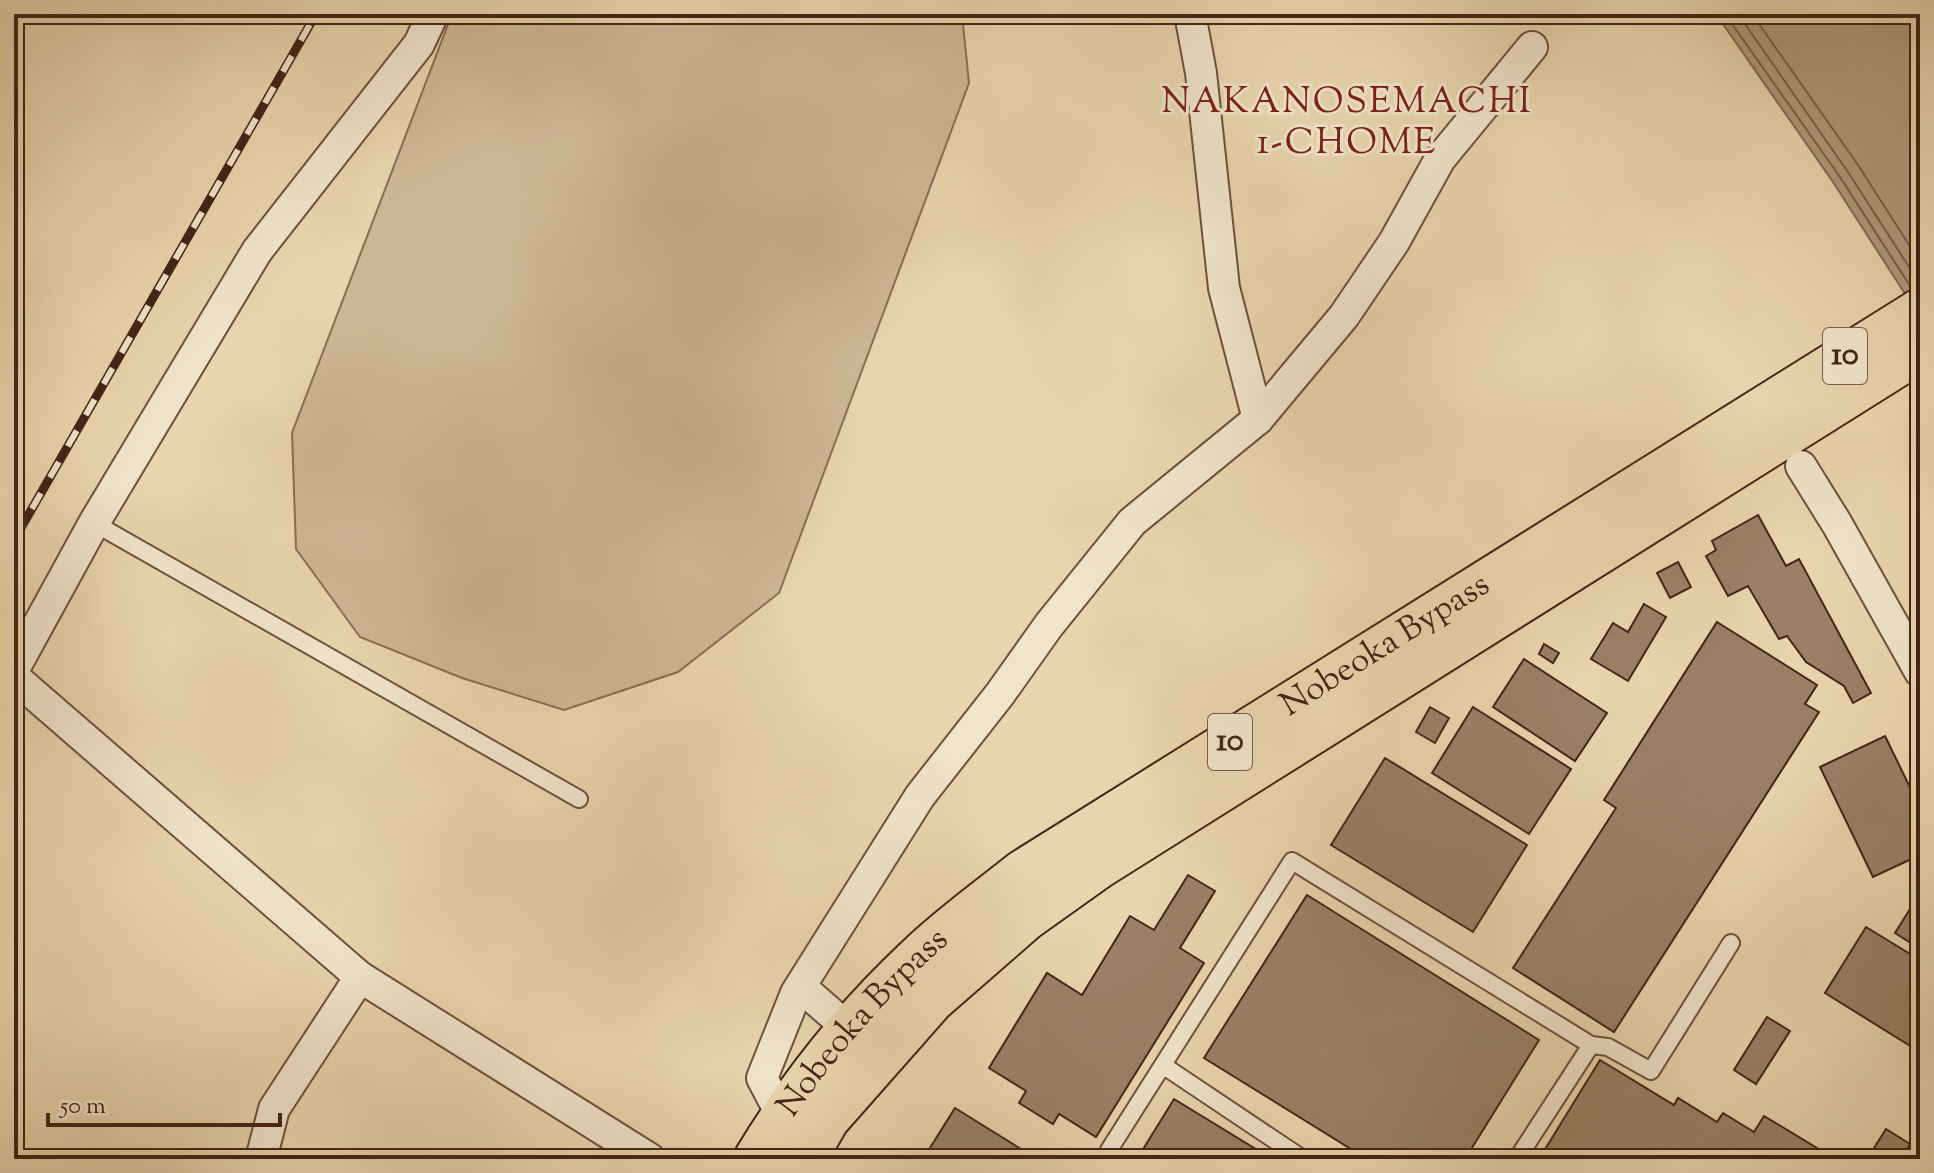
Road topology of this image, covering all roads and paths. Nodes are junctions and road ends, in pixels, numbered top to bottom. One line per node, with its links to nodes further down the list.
1 (433, 14): 8 (street)
2 (1190, 14): 6 (street)
3 (1532, 47): 6 (street)
4 (1920, 311): 7 (highway, Nobeoka Bypass / 10)
5 (1920, 350): 7 (highway, Nobeoka Bypass / 10)
6 (1258, 419): 15 (street)
7 (1786, 433): 10 (street); 16 (highway, Nobeoka Bypass / 10); 24 (highway, Nobeoka Bypass / 10)
8 (94, 523): 9 (street); 12 (lane)
9 (14, 669)
10 (1920, 672)
11 (14, 677): 14 (street)
12 (579, 799)
13 (1731, 943): 17 (lane)
14 (360, 977): 21 (street); 22 (street)
15 (801, 987): 16 (street); 19 (street)
16 (850, 1030): 19 (highway, Nobeoka Bypass / 10)
17 (1591, 1045): 18 (lane); 26 (lane)
18 (1164, 1066): 20 (lane); 25 (lane)
19 (782, 1116): 23 (highway, Nobeoka Bypass / 10)
20 (1109, 1150)
21 (261, 1159)
22 (650, 1159)
23 (756, 1159)
24 (804, 1159)
25 (1303, 1159)
26 (1517, 1159)

